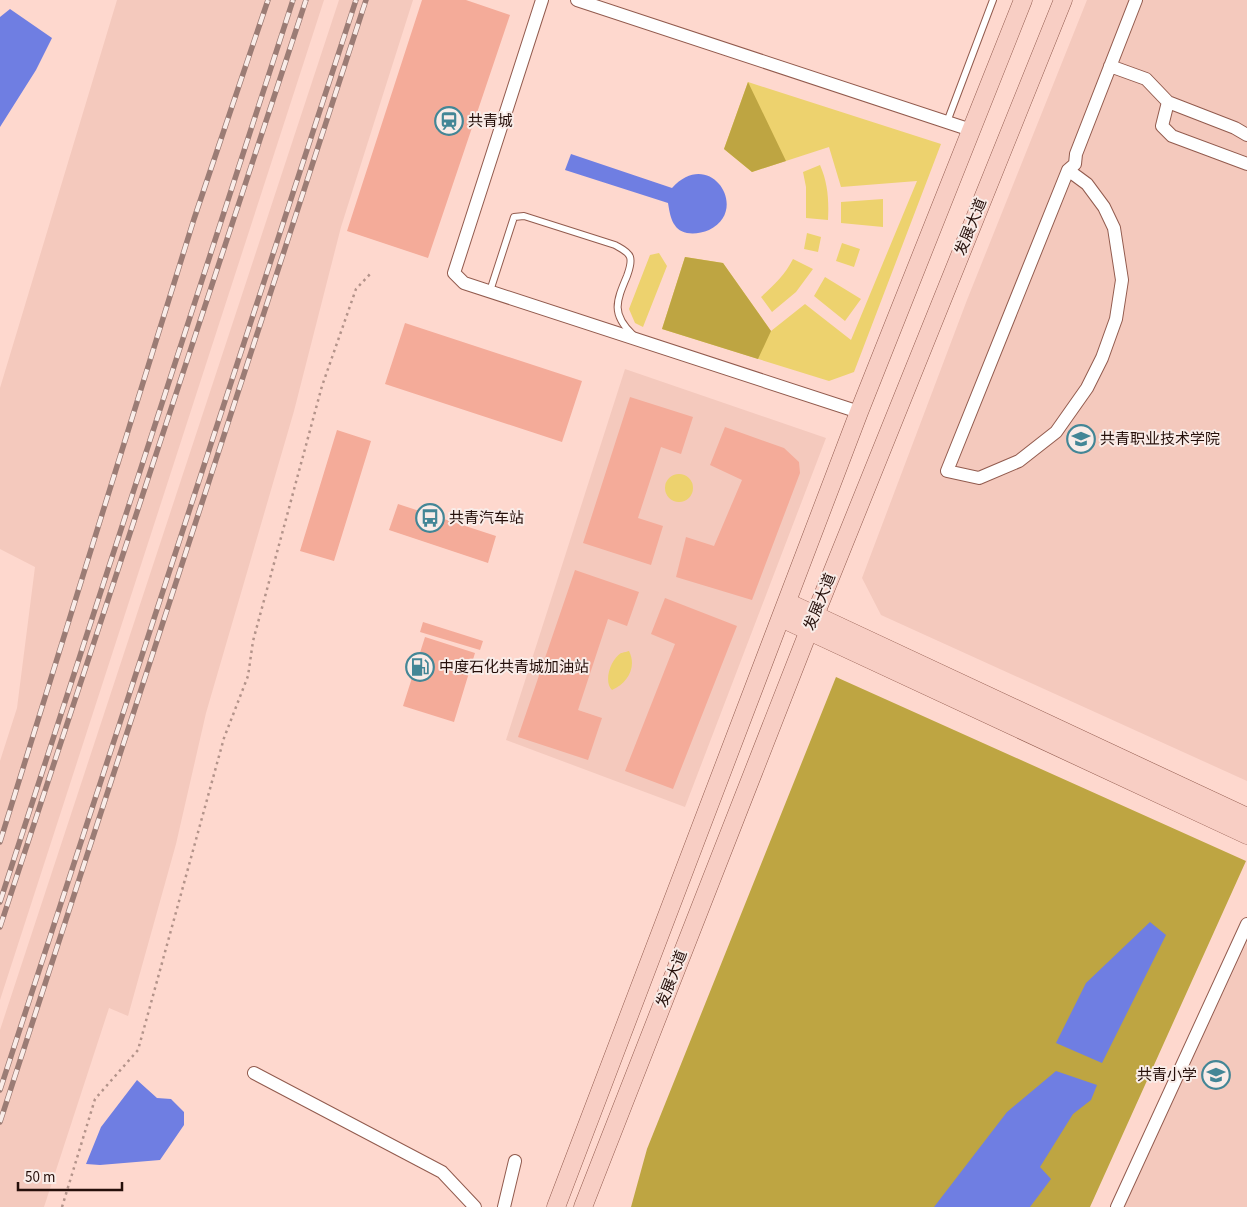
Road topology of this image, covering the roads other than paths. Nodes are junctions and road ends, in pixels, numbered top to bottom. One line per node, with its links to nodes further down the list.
1 (542, 0): 14 (street)
2 (577, 0): 9 (street)
3 (993, 0): 9 (lane)
4 (1023, 0): 10 (main road, 发展大道)
5 (1063, 0): 18 (main road, 发展大道)
6 (1136, 0): 7 (street)
7 (1110, 66): 8 (street); 13 (street)
8 (1168, 102): 11 (street); 12 (street)
9 (947, 122): 10 (street)
10 (971, 130): 16 (main road, 发展大道)
11 (1247, 135)
12 (1247, 164)
13 (1068, 170): 13 (street)
14 (490, 291): 15 (street); 15 (lane)
15 (638, 340): 16 (street)
16 (859, 412): 17 (main road, 发展大道)
17 (784, 610): 18 (main road); 26 (main road, 发展大道)
18 (812, 623): 19 (main road); 20 (main road); 27 (main road, 发展大道)
19 (1247, 817)
20 (1247, 835)
21 (1247, 924): 28 (street)
22 (254, 1073): 24 (street)
23 (516, 1161): 25 (street)
24 (475, 1207)
25 (504, 1207)
26 (556, 1207)
27 (583, 1207)
28 (1117, 1207)

